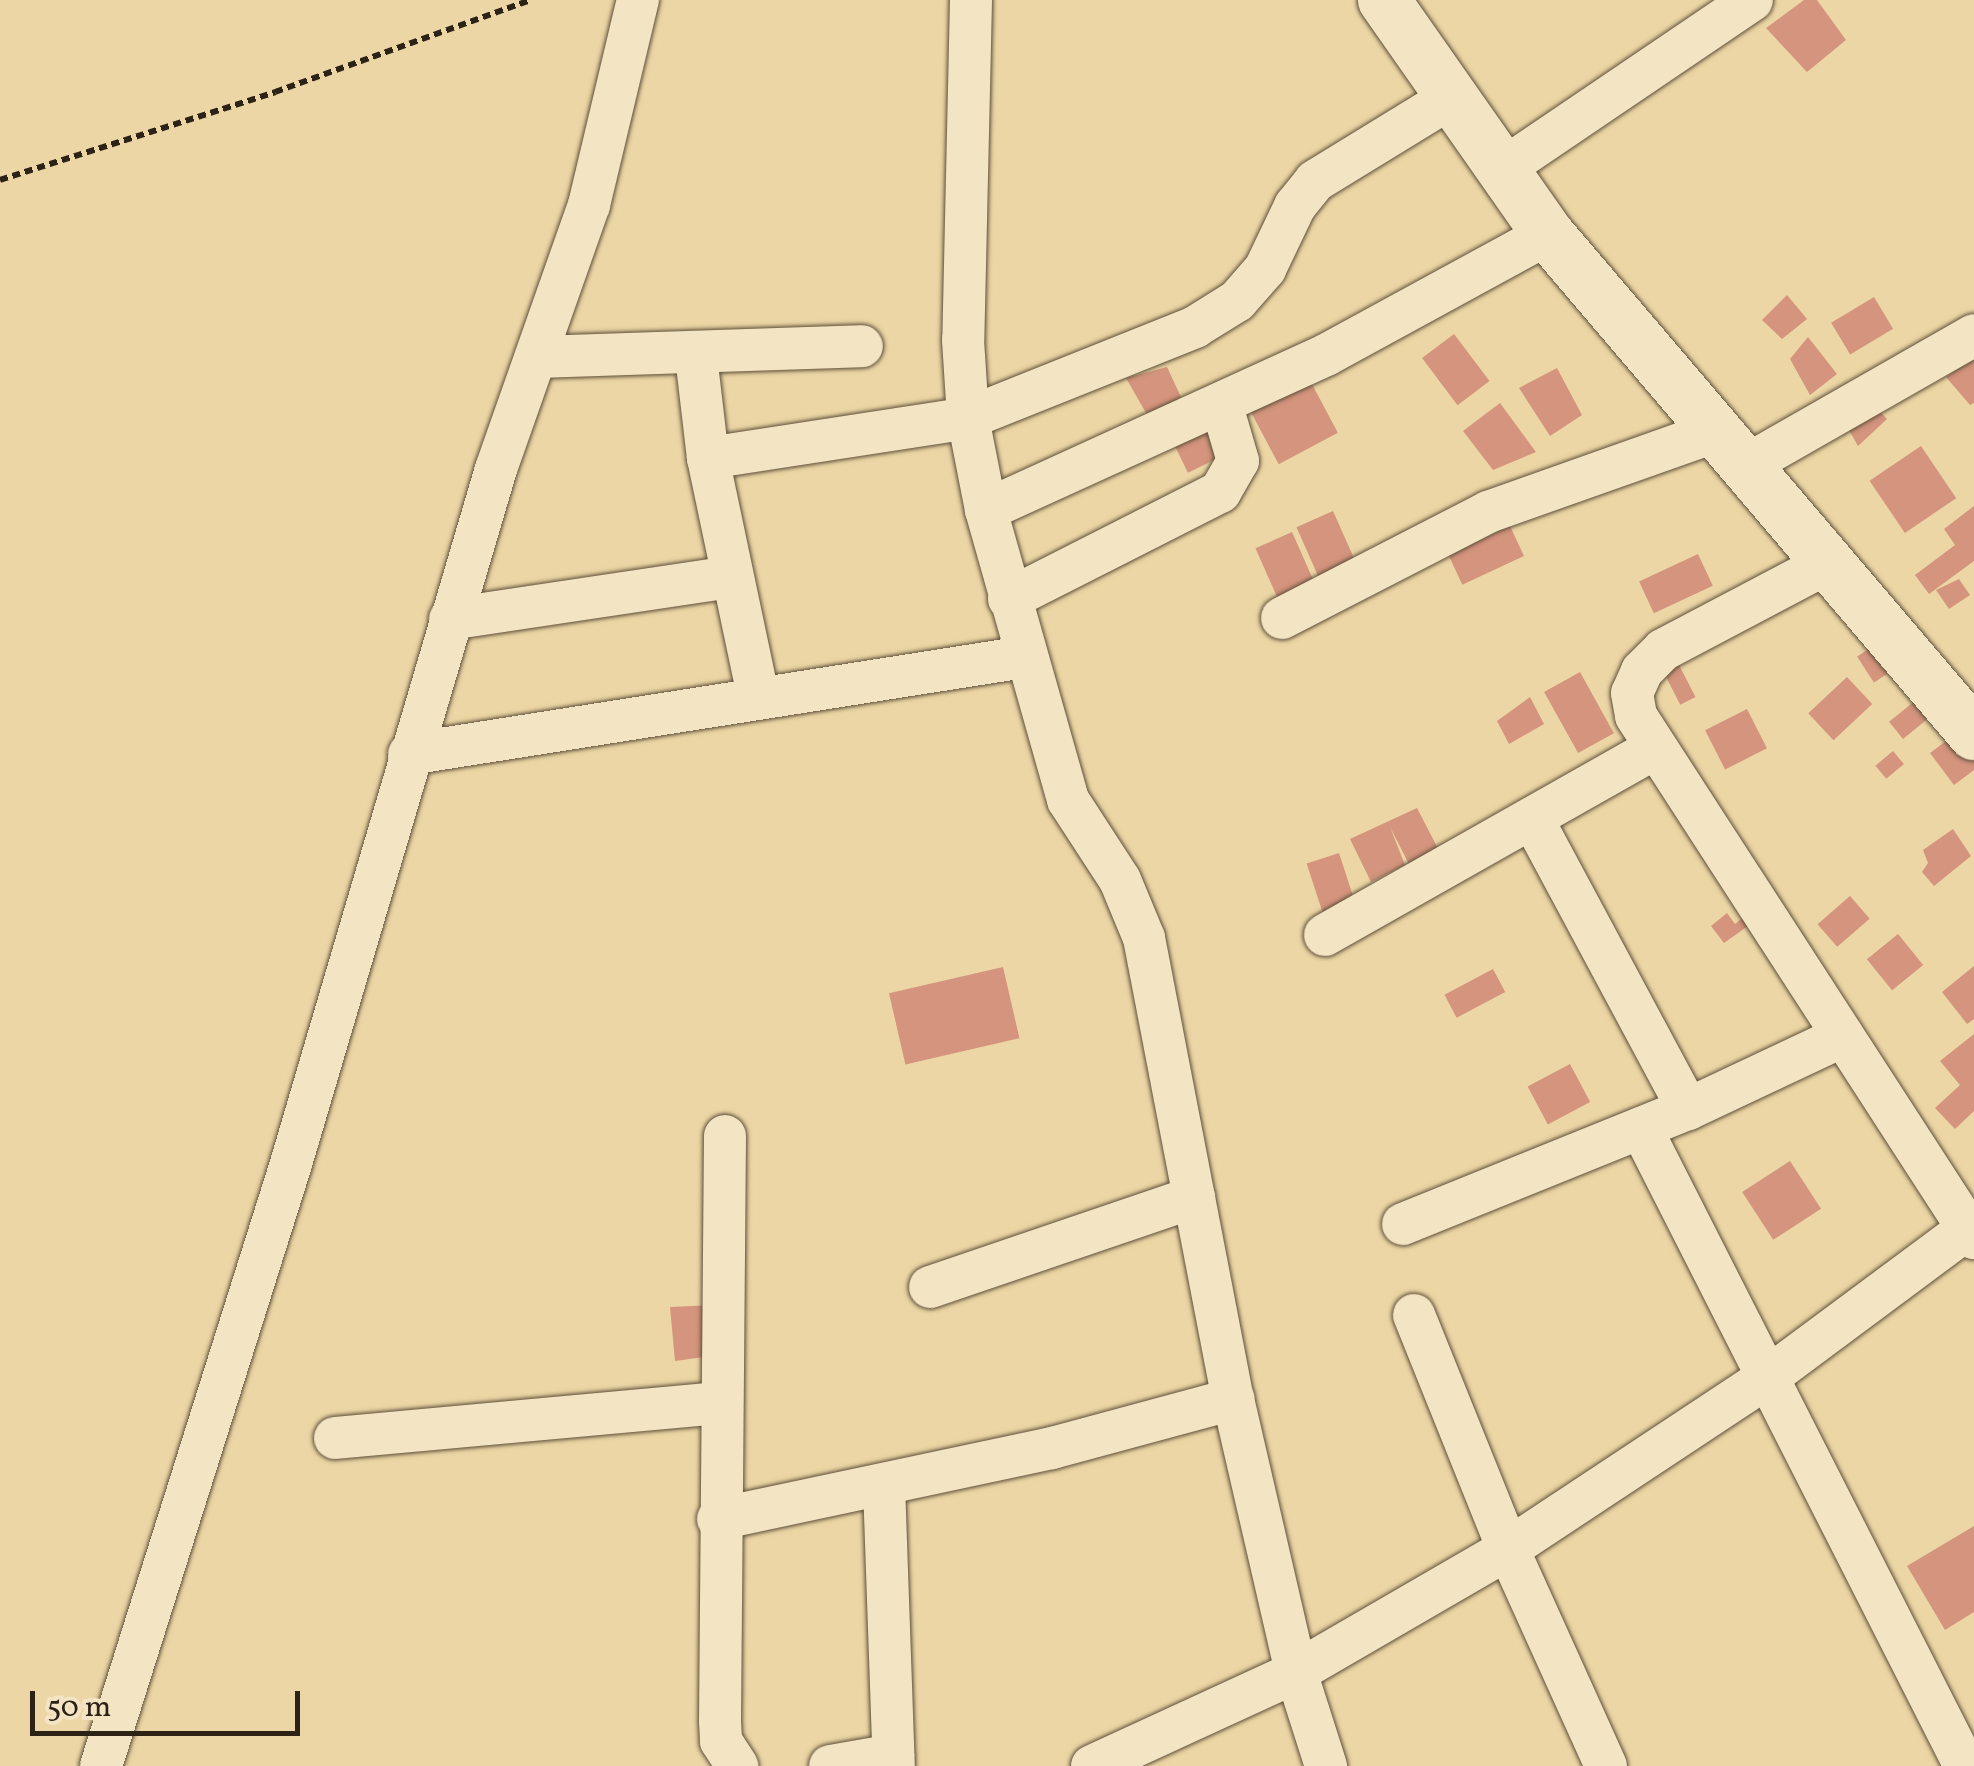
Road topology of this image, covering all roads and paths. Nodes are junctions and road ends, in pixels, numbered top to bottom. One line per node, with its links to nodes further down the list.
1 (531, 0): 8 (path)
2 (638, 0): 12 (street)
3 (971, 0): 15 (street)
4 (1384, 0): 6 (street)
5 (1752, 0): 7 (street)
6 (1449, 99): 7 (street); 15 (street)
7 (1501, 170): 9 (street)
8 (0, 180)
9 (1548, 234): 14 (street); 16 (street)
10 (1974, 335): 16 (street)
11 (862, 346): 13 (street)
12 (536, 356): 13 (street); 23 (street)
13 (696, 356): 17 (street)
14 (1221, 403): 18 (street); 21 (street)
15 (968, 418): 17 (street); 18 (street)
16 (1728, 450): 19 (street); 22 (street)
17 (708, 458): 20 (street)
18 (986, 510): 21 (street)
19 (1824, 564): 26 (street); 27 (street)
20 (730, 577): 23 (street); 25 (street)
21 (1009, 600): 24 (street)
22 (1282, 618)
23 (450, 619): 28 (street)
24 (1024, 657): 25 (street); 35 (street)
25 (758, 695): 28 (street)
26 (1974, 734)
27 (1652, 750): 29 (street); 31 (street)
28 (409, 754): 50 (street)
29 (1533, 820): 30 (street); 32 (street)
30 (1325, 935)
31 (1843, 1036): 32 (street); 37 (street)
32 (1688, 1109): 33 (street)
33 (1641, 1128): 36 (street); 40 (street)
34 (726, 1136): 42 (street)
35 (1194, 1197): 38 (street); 41 (street)
36 (1403, 1224)
37 (1972, 1230): 40 (street)
38 (930, 1287)
39 (1414, 1315): 46 (street)
40 (1768, 1376): 46 (street); 55 (street)
41 (1233, 1399): 44 (street); 47 (street)
42 (720, 1403): 43 (street); 45 (street)
43 (335, 1438)
44 (884, 1485): 45 (street); 48 (street)
45 (718, 1519): 51 (street)
46 (1508, 1549): 47 (street); 54 (street)
47 (1296, 1672): 49 (street); 53 (street)
48 (893, 1760): 52 (street)
49 (1096, 1765)
50 (101, 1766)
51 (737, 1766)
52 (830, 1766)
53 (1326, 1766)
54 (1606, 1766)
55 (1965, 1766)

